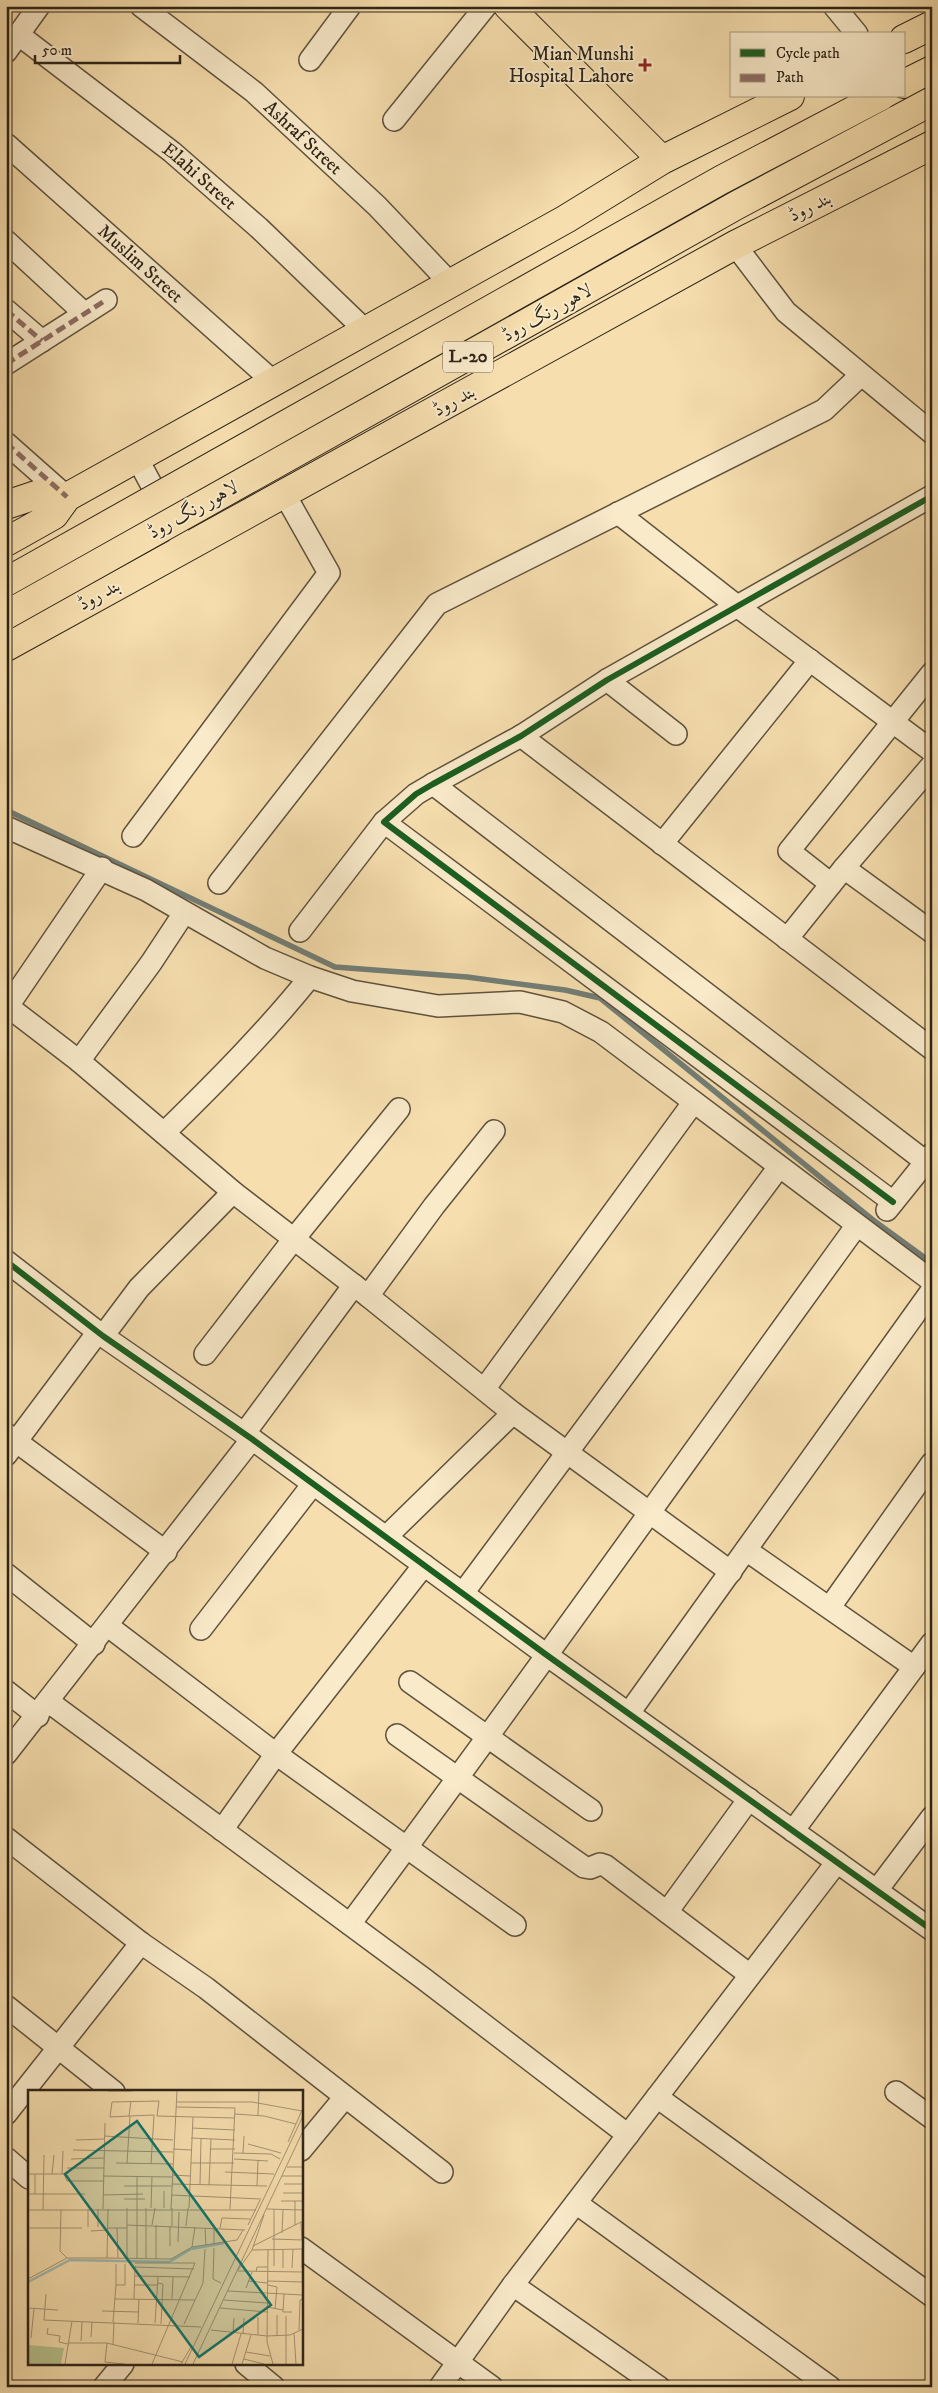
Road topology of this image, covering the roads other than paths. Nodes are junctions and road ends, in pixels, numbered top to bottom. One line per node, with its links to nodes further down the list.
1 (39, 6): 9 (street)
2 (142, 6): 24 (street, Ashraf Street)
3 (350, 6): 12 (street)
4 (486, 6): 18 (street)
5 (508, 6): 21 (main road)
6 (834, 6): 8 (street)
7 (932, 25): 10 (main road)
8 (855, 32)
9 (19, 35): 11 (street); 28 (street, Elahi Street)
10 (906, 38)
11 (6, 52)
12 (310, 60)
13 (932, 70): 14 (main road)
14 (906, 83)
15 (786, 98): 21 (main road)
16 (877, 98): 43 (main road, لاہور رنگ روڈ / L-20, bridge)
17 (932, 101): 45 (main road, لاہور رنگ روڈ / L-20, bridge)
18 (394, 120)
19 (6, 144): 32 (street, Muslim Street)
20 (932, 145): 23 (main road, بند روڈ)
21 (662, 160): 24 (main road)
22 (6, 241): 27 (street)
23 (734, 245): 31 (street); 36 (main road, بند روڈ)
24 (450, 283): 28 (main road)
25 (106, 300): 27 (street)
26 (6, 310): 29 (street)
27 (84, 314): 29 (street)
28 (366, 331): 32 (main road)
29 (42, 341): 30 (street)
30 (6, 364)
31 (860, 375): 33 (street); 40 (street)
32 (275, 383): 35 (main road)
33 (932, 433)
34 (6, 443): 38 (street)
35 (137, 458): 38 (main road); 42 (street)
36 (285, 495): 42 (main road, بند روڈ); 58 (street)
37 (932, 496): 44 (street)
38 (67, 497): 39 (main road); 41 (main road)
39 (6, 505)
40 (618, 513): 44 (street); 62 (street)
41 (6, 542)
42 (184, 548): 46 (main road, بند روڈ)
43 (6, 582)
44 (737, 606): 47 (street); 49 (street)
45 (6, 615)
46 (6, 647)
47 (810, 660): 50 (street); 59 (street)
48 (932, 672): 50 (street)
49 (607, 680): 51 (street); 52 (street)
50 (893, 722): 53 (street); 61 (street)
51 (676, 734)
52 (521, 736): 55 (street); 59 (street)
53 (932, 751)
54 (932, 766): 61 (street)
55 (433, 784): 56 (street); 75 (street)
56 (384, 822): 64 (street); 75 (street)
57 (6, 827): 60 (street)
58 (133, 836)
59 (662, 844): 66 (street)
60 (102, 868): 63 (street); 68 (street)
61 (837, 876): 65 (street); 66 (street)
62 (219, 883)
63 (184, 913): 67 (street); 70 (street)
64 (300, 932)
65 (932, 932)
66 (787, 939): 69 (street)
67 (310, 978): 71 (street); 74 (street)
68 (7, 1005): 70 (street)
69 (932, 1049)
70 (79, 1061): 74 (street)
71 (693, 1103): 76 (street); 86 (street)
72 (399, 1109): 79 (street)
73 (494, 1131): 82 (street)
74 (164, 1133): 77 (street)
75 (929, 1158)
76 (778, 1167): 78 (street); 90 (street)
77 (233, 1192): 79 (street); 84 (street)
78 (856, 1225): 81 (street); 93 (street)
79 (293, 1240): 82 (street); 85 (street)
80 (6, 1261): 84 (street)
81 (932, 1281)
82 (361, 1290): 86 (street); 88 (street)
83 (932, 1290): 95 (street)
84 (101, 1334): 88 (street); 89 (street)
85 (205, 1354)
86 (485, 1388): 87 (street)
87 (513, 1413): 90 (street); 94 (street)
88 (248, 1436): 92 (street); 96 (street)
89 (10, 1444): 96 (street)
90 (566, 1452): 93 (street); 100 (street)
91 (932, 1463): 101 (street)
92 (313, 1484): 94 (street); 103 (street)
93 (648, 1513): 98 (street); 106 (street)
94 (386, 1537): 97 (street)
95 (746, 1550): 98 (street); 101 (street)
96 (166, 1552): 102 (street)
97 (424, 1565): 100 (street); 115 (street)
98 (731, 1572): 111 (street)
99 (6, 1574): 104 (street)
100 (463, 1593): 106 (street)
101 (830, 1607): 107 (street)
102 (108, 1626): 104 (street); 115 (street)
103 (201, 1629)
104 (94, 1644): 110 (street)
105 (931, 1646): 107 (street)
106 (548, 1656): 111 (street); 113 (street)
107 (914, 1667): 121 (street)
108 (410, 1682): 113 (street)
109 (6, 1691): 110 (street)
110 (43, 1709): 114 (street); 120 (street)
111 (629, 1714): 117 (street)
112 (397, 1735): 116 (street)
113 (488, 1737): 116 (street); 118 (street)
114 (6, 1754)
115 (276, 1754): 120 (street); 123 (street)
116 (458, 1778): 123 (street); 126 (street)
117 (749, 1799): 121 (street); 126 (street)
118 (591, 1810)
119 (932, 1816): 125 (street)
120 (222, 1830): 127 (street)
121 (793, 1831): 124 (street)
122 (6, 1838): 130 (street)
123 (406, 1848): 127 (street); 128 (street)
124 (837, 1862): 125 (street); 131 (street)
125 (877, 1890): 129 (street)
126 (667, 1912): 131 (street)
127 (350, 1924): 140 (street)
128 (515, 1925)
129 (932, 1930)
130 (142, 1943): 133 (street); 137 (street)
131 (750, 1975): 136 (street)
132 (6, 2006): 133 (street)
133 (60, 2048): 134 (street); 138 (street)
134 (112, 2090)
135 (896, 2092): 139 (street)
136 (658, 2096): 140 (street); 148 (street)
137 (344, 2097): 141 (street); 143 (street)
138 (6, 2114)
139 (932, 2118)
140 (628, 2135): 145 (street)
141 (302, 2149)
142 (6, 2158): 144 (street)
143 (442, 2172)
144 (28, 2177)
145 (576, 2203): 147 (street); 157 (street)
146 (302, 2249): 149 (street)
147 (513, 2285): 149 (street); 156 (street)
148 (932, 2296)
149 (458, 2363): 154 (street); 155 (street)
150 (121, 2366): 152 (street)
151 (248, 2366): 153 (street)
152 (104, 2387)
153 (274, 2387)
154 (440, 2387)
155 (492, 2387)
156 (659, 2387)
157 (830, 2387)

